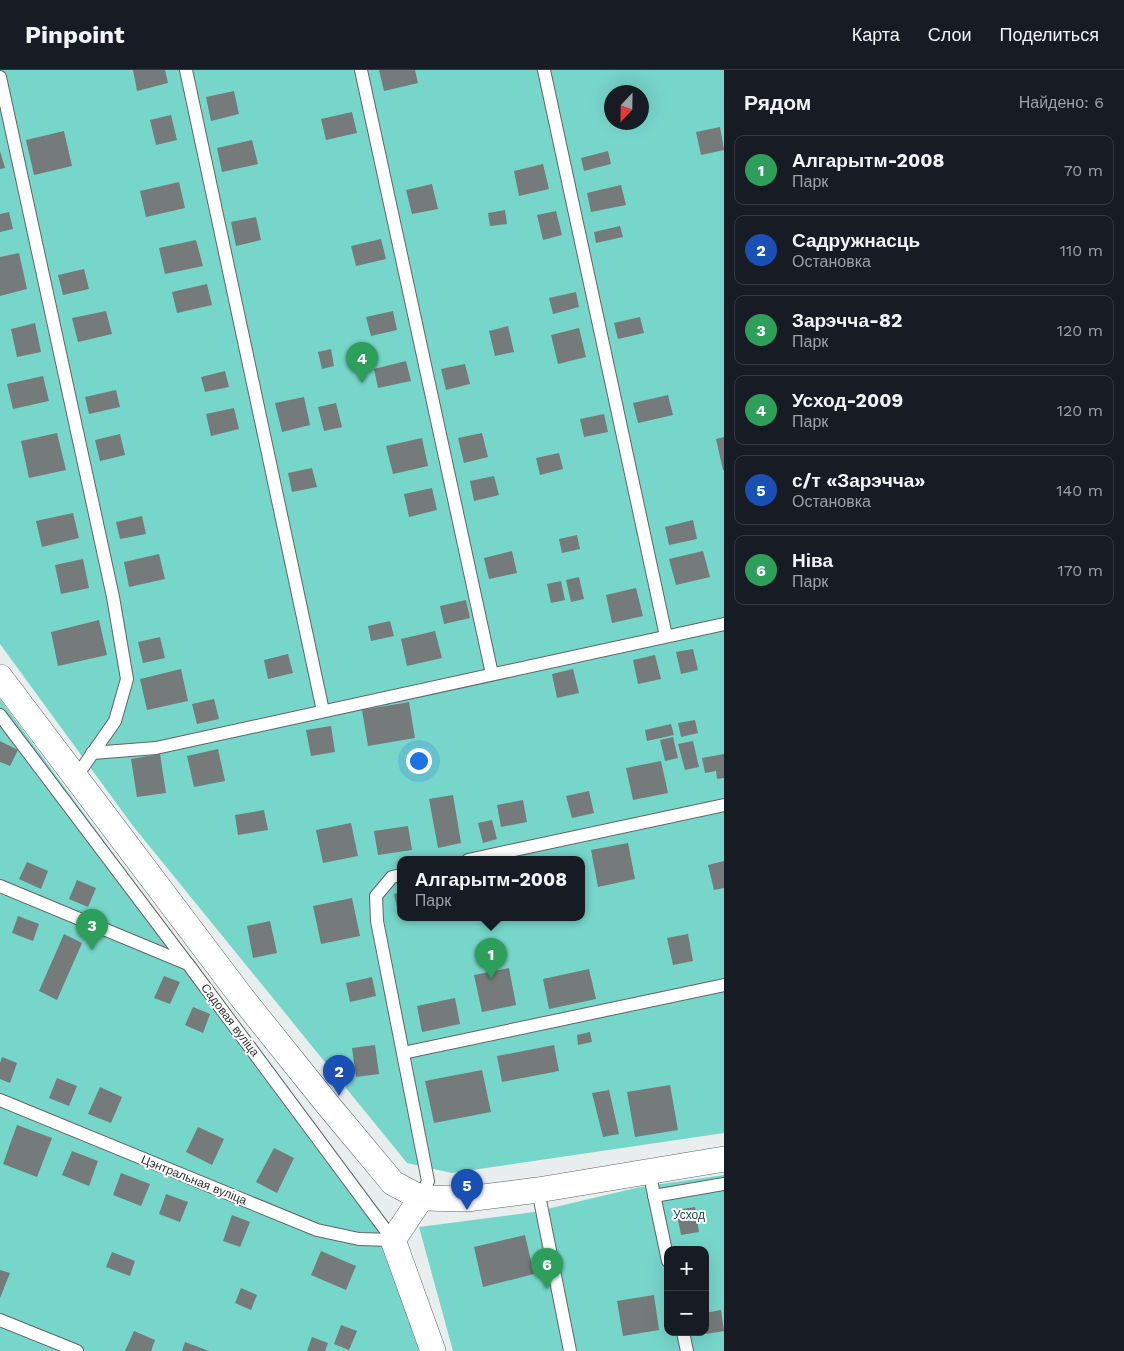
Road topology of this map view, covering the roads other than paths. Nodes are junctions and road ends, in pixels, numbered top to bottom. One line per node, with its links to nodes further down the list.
1 (186, 70): 9 (lane)
2 (360, 70): 7 (lane)
3 (544, 70): 6 (lane)
4 (0, 77): 11 (lane)
5 (724, 624): 6 (lane)
6 (666, 636): 7 (lane)
7 (492, 674): 9 (lane)
8 (0, 677): 12 (street)
9 (323, 711): 11 (lane)
10 (0, 715): 17 (lane, Садовая вуліца)
11 (92, 754): 12 (lane)
12 (76, 777): 26 (street)
13 (724, 805): 14 (lane)
14 (487, 856)
15 (397, 876): 19 (lane)
16 (0, 886): 17 (lane)
17 (188, 964): 27 (lane, Садовая вуліца)
18 (724, 985): 19 (lane)
19 (403, 1053): 26 (lane)
20 (0, 1100): 27 (lane, Цэнтральная вуліца)
21 (724, 1159): 22 (street)
22 (649, 1171): 24 (street); 25 (lane)
23 (724, 1184): 25 (lane)
24 (538, 1190): 26 (street); 33 (lane)
25 (654, 1196): 28 (lane)
26 (421, 1198): 27 (street)
27 (392, 1240): 32 (street)
28 (665, 1246)
29 (0, 1320): 31 (lane)
30 (684, 1336): 34 (lane)
31 (77, 1351)
32 (433, 1351)
33 (570, 1351)
34 (687, 1351)

